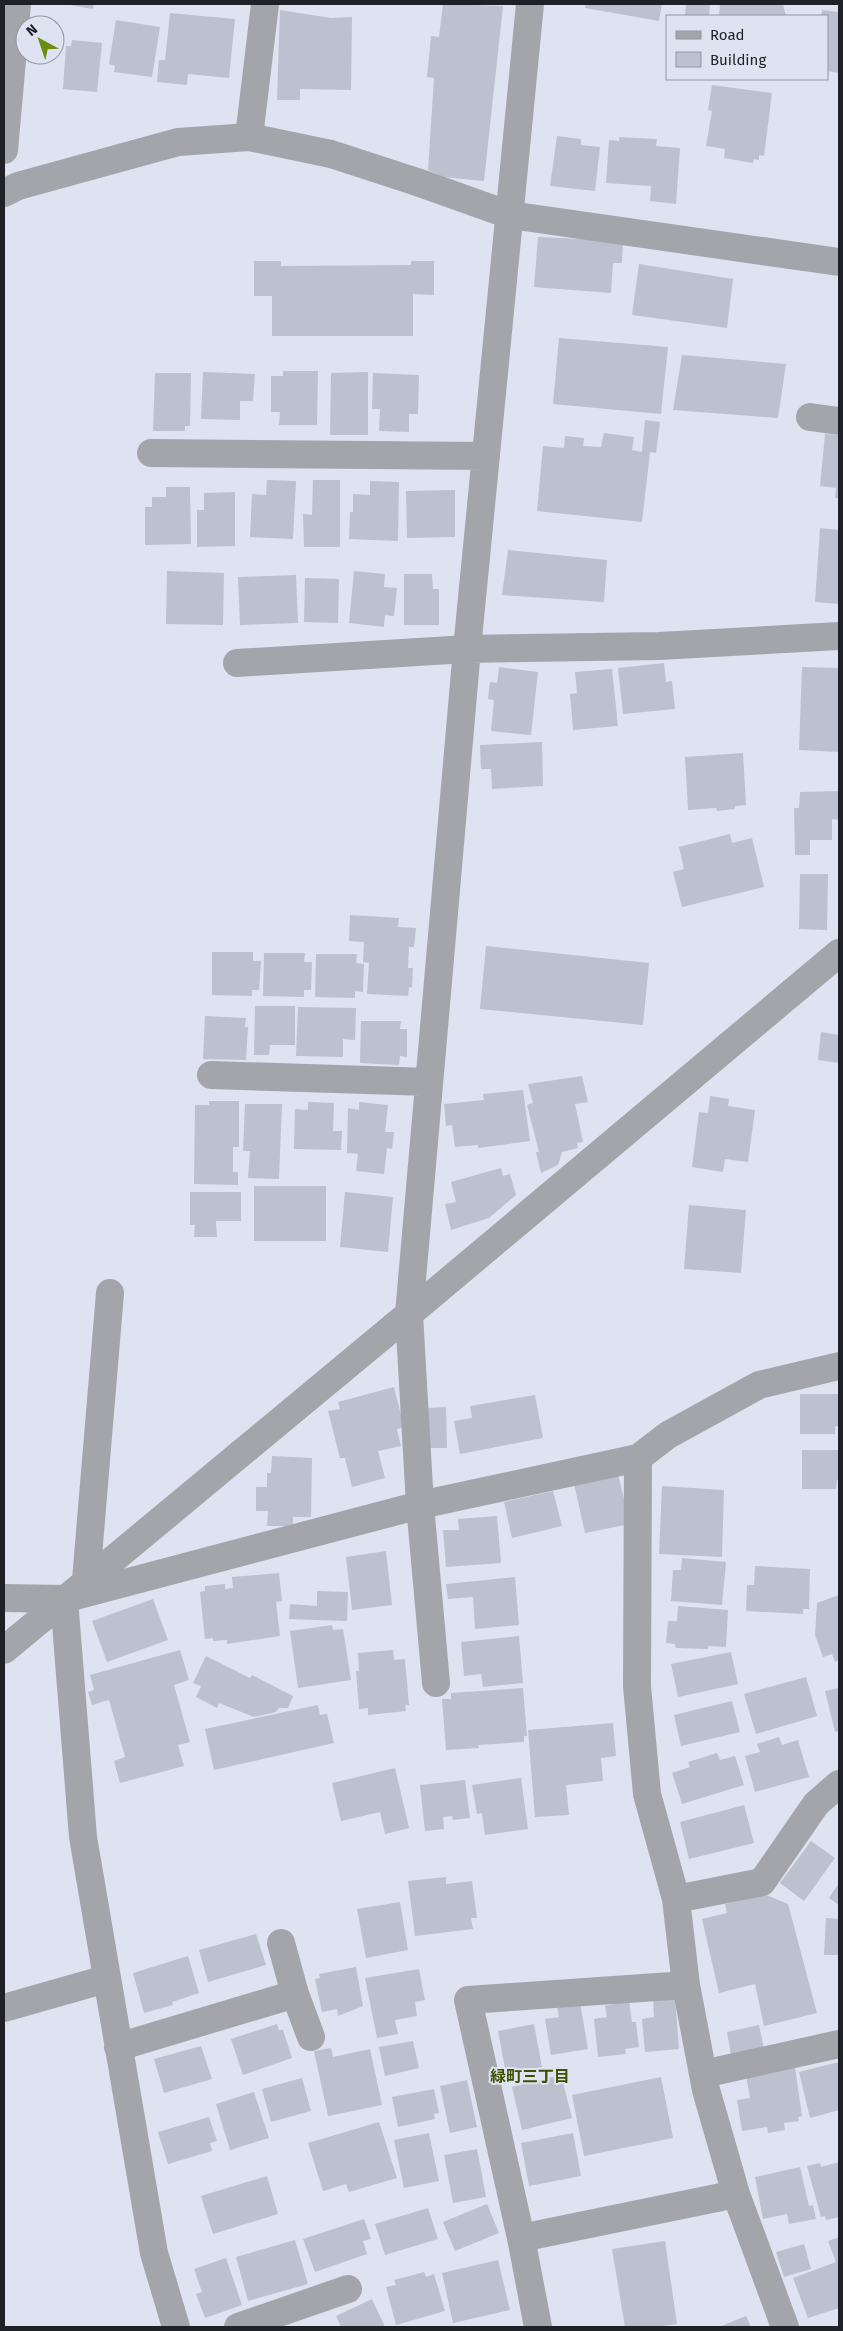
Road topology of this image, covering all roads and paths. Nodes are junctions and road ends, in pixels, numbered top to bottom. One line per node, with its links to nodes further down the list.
1 (17, 4): 5 (street)
2 (265, 4): 4 (street)
3 (530, 4): 7 (street)
4 (249, 137): 6 (street); 7 (street)
5 (4, 150)
6 (4, 193)
7 (510, 215): 8 (street); 12 (street)
8 (839, 262)
9 (810, 417): 10 (street)
10 (839, 421)
11 (152, 453): 12 (street)
12 (486, 456): 14 (street)
13 (839, 636): 14 (street)
14 (467, 649): 15 (street); 18 (street)
15 (237, 663)
16 (839, 953): 20 (street)
17 (211, 1075): 18 (street)
18 (429, 1082): 20 (street)
19 (110, 1293): 24 (street)
20 (409, 1314): 23 (street); 24 (street)
21 (839, 1366): 22 (street)
22 (638, 1458): 23 (street); 30 (street)
23 (420, 1505): 26 (street); 28 (street)
24 (86, 1580): 26 (street)
25 (4, 1598): 26 (street)
26 (64, 1599): 27 (street); 32 (street)
27 (4, 1650)
28 (436, 1683)
29 (839, 1784): 30 (street)
30 (676, 1900): 33 (street)
31 (281, 1943): 34 (street)
32 (106, 1979): 35 (street); 38 (street)
33 (686, 1984): 39 (street); 41 (street)
34 (295, 1994): 36 (street); 38 (street)
35 (4, 2008)
36 (311, 2037)
37 (839, 2044): 39 (street)
38 (118, 2047): 43 (street)
39 (703, 2074): 40 (street)
40 (736, 2194): 41 (street); 46 (street)
41 (521, 2238): 45 (street)
42 (348, 2290): 44 (street)
43 (176, 2327)
44 (238, 2327)
45 (538, 2327)
46 (785, 2327)

